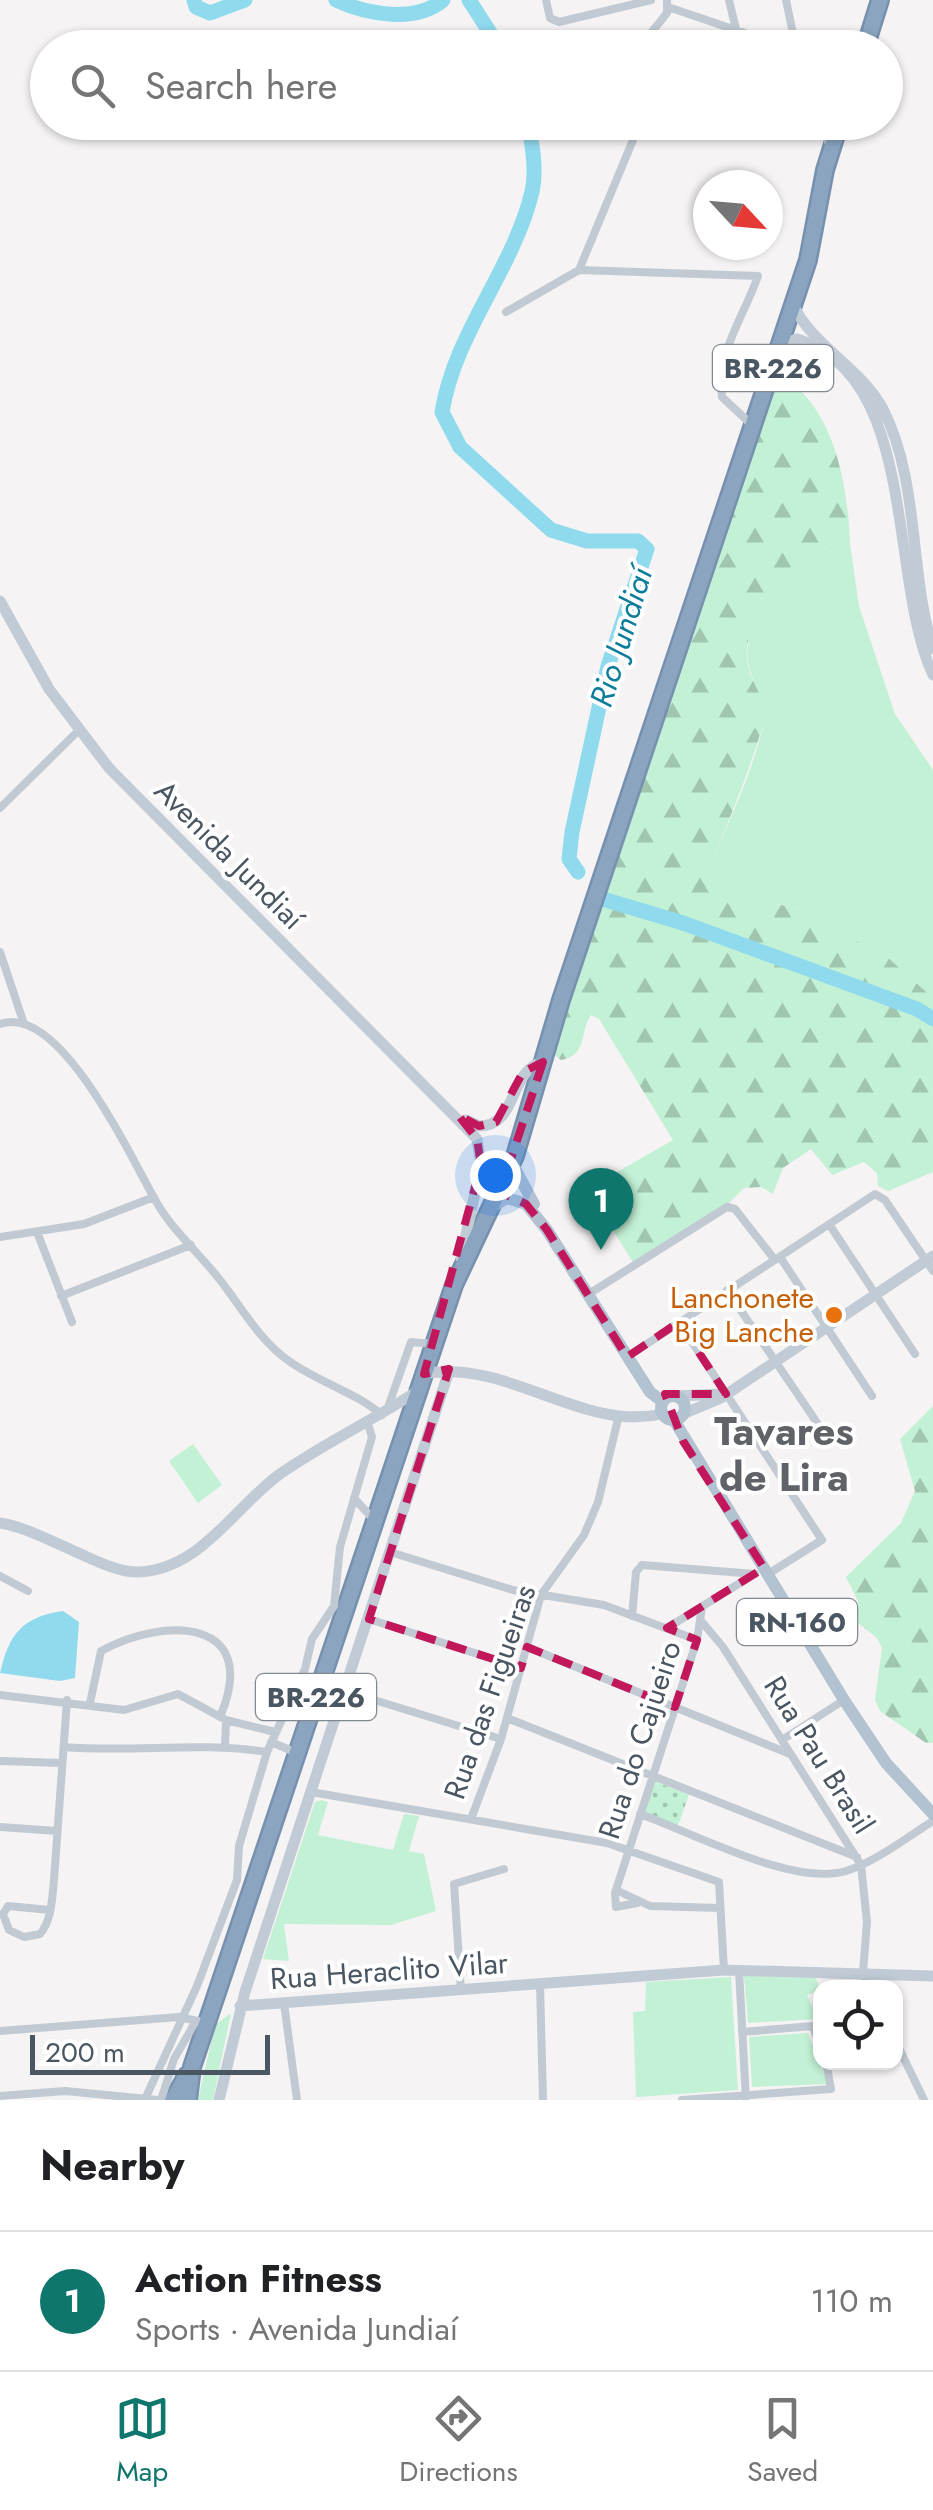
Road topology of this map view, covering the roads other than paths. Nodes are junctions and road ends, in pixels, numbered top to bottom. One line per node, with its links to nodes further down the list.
1 (546, 0): 7 (street)
2 (651, 0): 7 (street)
3 (729, 0): 8 (street)
4 (786, 0): 11 (street)
5 (880, 0): 12 (highway)
6 (668, 4): 8 (street); 9 (street)
7 (608, 5)
8 (736, 28): 10 (street)
9 (651, 30)
10 (742, 30)
11 (790, 30)
12 (871, 30)
13 (633, 140): 17 (street)
14 (828, 140): 16 (street)
15 (835, 140): 16 (highway, BR-226)
16 (832, 150): 18 (highway, BR-226)
17 (579, 270): 19 (street); 22 (street)
18 (792, 305): 20 (street); 21 (highway, BR-226)
19 (506, 312)
20 (813, 339): 21 (street); 24 (street); 25 (street)
21 (780, 345): 22 (highway, BR-226)
22 (754, 426): 31 (highway, BR-226)
23 (0, 601): 26 (street, Avenida Jundiaí)
24 (933, 649)
25 (933, 675)
26 (78, 731): 27 (street); 32 (street, Avenida Jundiaí)
27 (0, 808)
28 (0, 952): 29 (street)
29 (23, 1020): 30 (street); 34 (street)
30 (0, 1024)
31 (542, 1062): 32 (street); 33 (highway, BR-226)
32 (458, 1115): 43 (street, Avenida Jundiaí)
33 (512, 1162): 35 (highway, BR-226); 37 (main road, RN-160)
34 (154, 1197): 38 (street); 40 (street)
35 (493, 1206): 37 (main road, RN-160); 43 (highway, BR-226)
36 (829, 1224): 41 (street); 42 (street); 45 (street)
37 (547, 1230): 46 (main road, RN-160)
38 (37, 1232): 39 (street); 47 (street)
39 (0, 1237)
40 (191, 1245): 47 (street); 60 (street)
41 (777, 1258): 44 (street); 46 (street); 50 (street)
42 (931, 1263): 45 (street)
43 (454, 1285): 51 (highway, BR-226)
44 (728, 1290): 49 (street); 54 (street)
45 (875, 1294): 50 (street); 52 (street)
46 (587, 1295): 53 (main road, RN-160)
47 (62, 1296): 48 (street)
48 (72, 1322)
49 (680, 1322): 53 (street); 57 (street)
50 (826, 1326): 54 (street); 58 (street)
51 (434, 1344): 56 (highway, BR-226); 60 (street)
52 (915, 1354)
53 (627, 1357): 59 (main road, RN-160)
54 (776, 1360): 57 (street); 63 (street)
55 (449, 1371): 56 (street); 61 (street); 67 (street)
56 (422, 1382): 60 (street); 65 (highway, BR-226)
57 (726, 1394): 59 (street); 59 (street); 68 (street)
58 (872, 1396)
59 (671, 1409): 61 (street); 68 (main road, RN-160)
60 (384, 1414): 62 (street)
61 (619, 1415): 71 (street, Rua das Figueiras)
62 (368, 1424): 64 (street); 66 (street)
63 (826, 1436)
64 (354, 1498): 65 (street); 72 (street)
65 (374, 1520): 72 (highway, BR-226)
66 (0, 1523)
67 (390, 1552): 71 (street); 75 (street)
68 (762, 1572): 73 (street); 74 (street); 84 (main road, RN-160)
69 (0, 1576): 70 (street)
70 (28, 1591)
71 (541, 1595): 74 (street); 79 (street, Rua das Figueiras)
72 (340, 1604): 89 (street); 96 (highway, BR-226)
73 (702, 1607): 76 (street, Rua do Cajueiro); 77 (street)
74 (632, 1616): 77 (street)
75 (369, 1619): 80 (street); 81 (street)
76 (702, 1622): 78 (street, Rua do Cajueiro); 91 (street, Rua Pau Brasil)
77 (667, 1628): 78 (street)
78 (697, 1640): 86 (street, Rua do Cajueiro)
79 (528, 1646): 80 (street, Rua das Figueiras); 86 (street)
80 (521, 1668): 87 (street, Rua das Figueiras)
81 (345, 1692): 90 (street); 101 (street)
82 (0, 1695): 83 (street)
83 (67, 1700): 85 (street); 94 (street)
84 (844, 1700): 91 (street); 103 (main road, RN-160)
85 (90, 1703): 88 (street); 88 (street)
86 (675, 1708): 97 (street); 100 (street, Rua do Cajueiro)
87 (507, 1718): 90 (street, Rua das Figueiras); 100 (street)
88 (223, 1719): 89 (street); 93 (street)
89 (275, 1732): 92 (street)
90 (501, 1738): 104 (street, Rua das Figueiras)
91 (782, 1740): 97 (street, Rua Pau Brasil)
92 (271, 1742): 95 (street); 96 (street)
93 (224, 1746): 94 (street); 95 (street)
94 (64, 1747): 99 (street)
95 (267, 1752): 111 (street)
96 (297, 1754): 113 (highway, BR-226)
97 (794, 1756): 108 (street, Rua Pau Brasil)
98 (0, 1761): 99 (street)
99 (62, 1763): 106 (street)
100 (653, 1776): 102 (street, Rua do Cajueiro); 108 (street)
101 (311, 1792): 104 (street); 124 (street)
102 (640, 1814): 107 (street, Rua do Cajueiro); 108 (street)
103 (933, 1817): 108 (street)
104 (471, 1819): 107 (street)
105 (0, 1827): 106 (street)
106 (57, 1831): 115 (street)
107 (628, 1851): 110 (street, Rua do Cajueiro); 114 (street)
108 (859, 1861): 118 (street)
109 (504, 1868): 122 (street)
110 (616, 1888): 112 (street); 112 (street, Rua do Cajueiro)
111 (230, 1900): 113 (street); 125 (street)
112 (638, 1903): 114 (street)
113 (249, 1906): 126 (highway, BR-226)
114 (720, 1908): 117 (street)
115 (50, 1910): 115 (street)
116 (739, 1969): 117 (street, Rua Heraclito Vilar); 118 (street, Rua Heraclito Vilar); 129 (street)
117 (724, 1970): 121 (street, Rua Heraclito Vilar)
118 (863, 1972): 119 (street, Rua Heraclito Vilar); 120 (street)
119 (933, 1976)
120 (866, 1980)
121 (540, 1986): 122 (street, Rua Heraclito Vilar); 140 (street)
122 (461, 1992): 123 (street, Rua Heraclito Vilar)
123 (284, 2003): 124 (street, Rua Heraclito Vilar); 139 (street)
124 (240, 2006): 138 (street)
125 (183, 2018): 126 (street); 128 (street); 135 (street)
126 (202, 2022): 131 (highway, BR-226); 135 (street)
127 (813, 2026): 129 (street)
128 (0, 2031)
129 (742, 2032): 134 (street)
130 (903, 2056): 142 (street)
131 (192, 2068): 136 (highway, BR-226); 137 (highway, BR-226)
132 (829, 2070): 134 (street)
133 (0, 2096): 135 (street)
134 (746, 2098): 141 (street)
135 (155, 2099)
136 (173, 2100)
137 (188, 2100)
138 (219, 2100)
139 (297, 2100)
140 (544, 2100)
141 (682, 2100)
142 (924, 2100)

